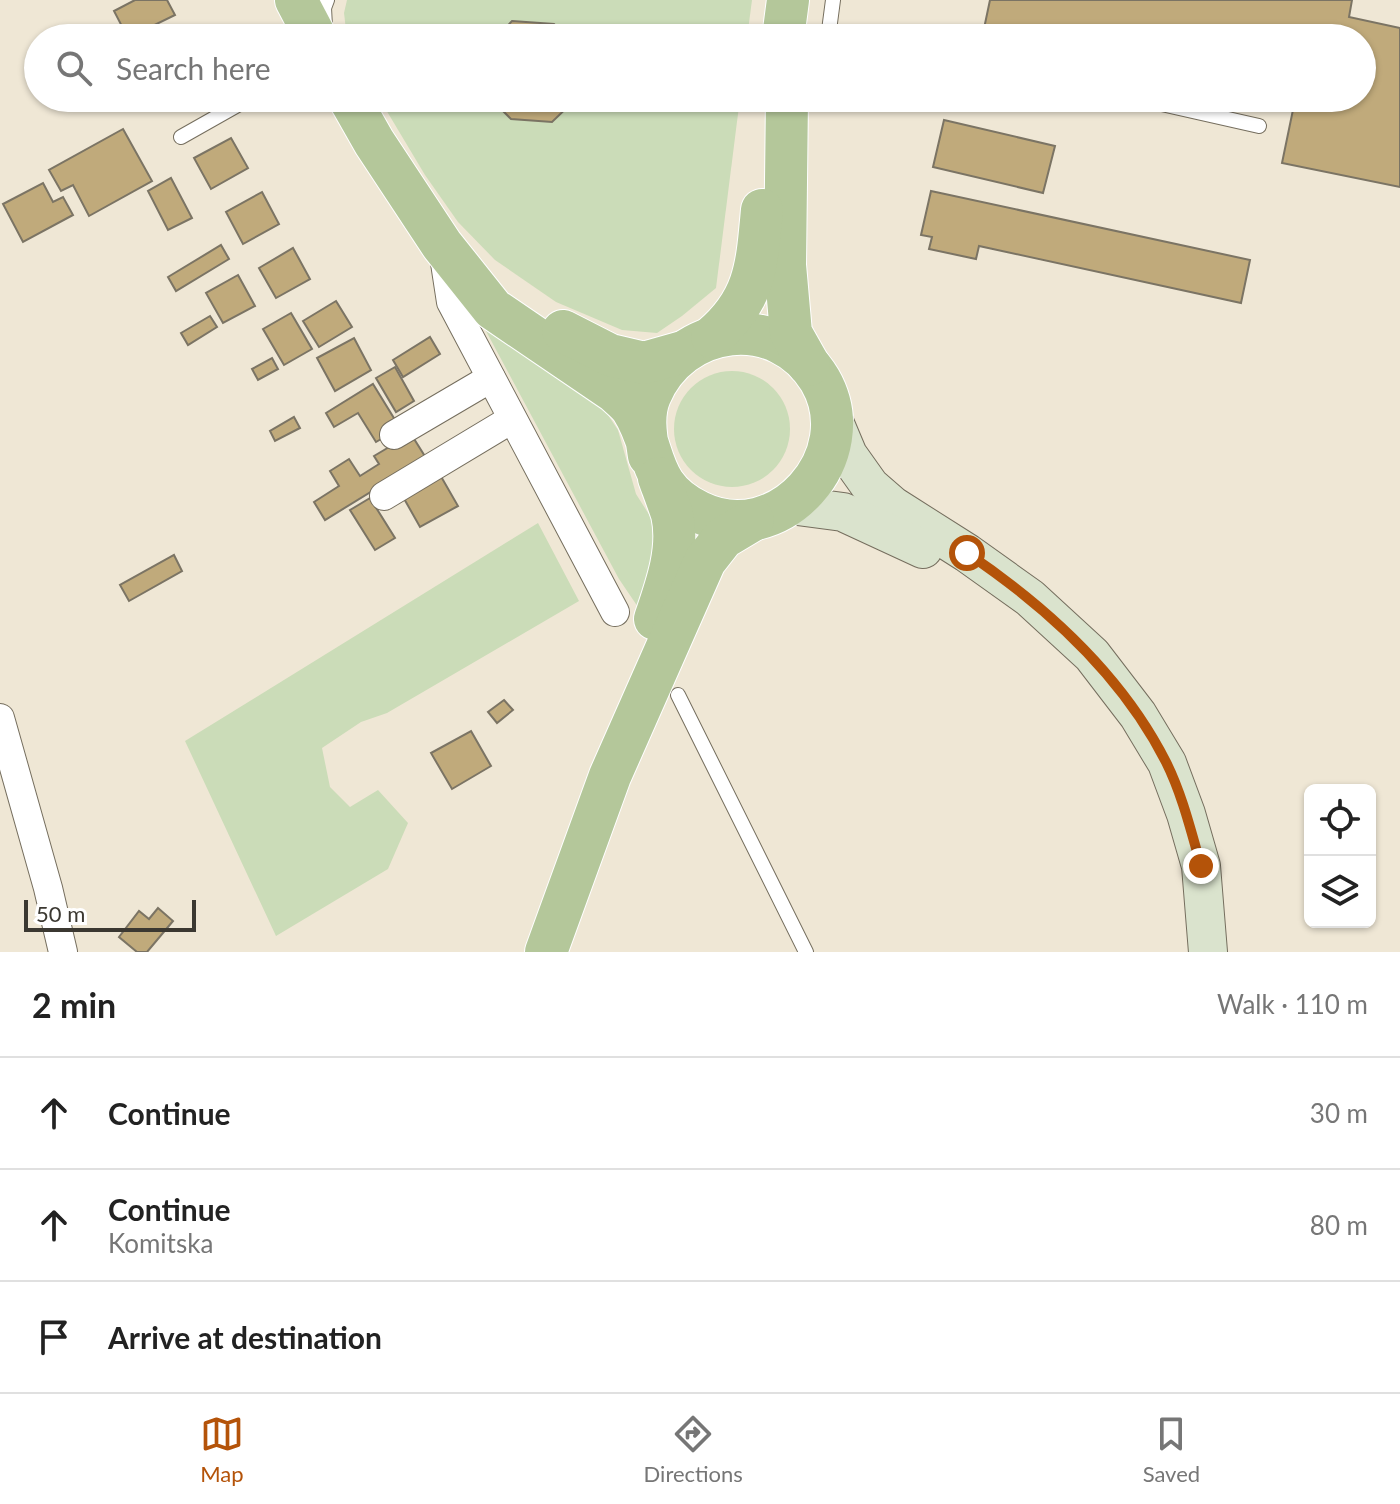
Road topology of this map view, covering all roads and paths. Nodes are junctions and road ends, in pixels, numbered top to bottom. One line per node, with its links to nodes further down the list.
1 (296, 0): 5 (main road)
2 (327, 0): 6 (lane)
3 (788, 0): 7 (main road)
4 (833, 0): 8 (lane)
5 (309, 24)
6 (325, 24)
7 (786, 24)
8 (830, 24)
9 (225, 112): 15 (lane)
10 (357, 112): 16 (main road)
11 (773, 112): 17 (main road)
12 (787, 112): 18 (main road)
13 (1197, 112): 14 (lane)
14 (1259, 126)
15 (181, 137)
16 (442, 245): 17 (main road); 19 (street); 23 (main road)
17 (698, 344): 18 (main road); 23 (main road)
18 (809, 365): 20 (main road)
19 (491, 378): 21 (street); 22 (street)
20 (832, 417): 25 (main road); 27 (main road)
21 (512, 419): 24 (street); 26 (street)
22 (394, 435)
23 (654, 467): 25 (main road); 30 (main road)
24 (384, 496)
25 (772, 513): 27 (main road); 30 (main road)
26 (615, 612)
27 (1054, 623): 34 (main road)
28 (678, 695): 33 (lane)
29 (0, 718): 31 (street)
30 (610, 776): 32 (main road)
31 (63, 952)
32 (546, 952)
33 (806, 952)
34 (1208, 952)

